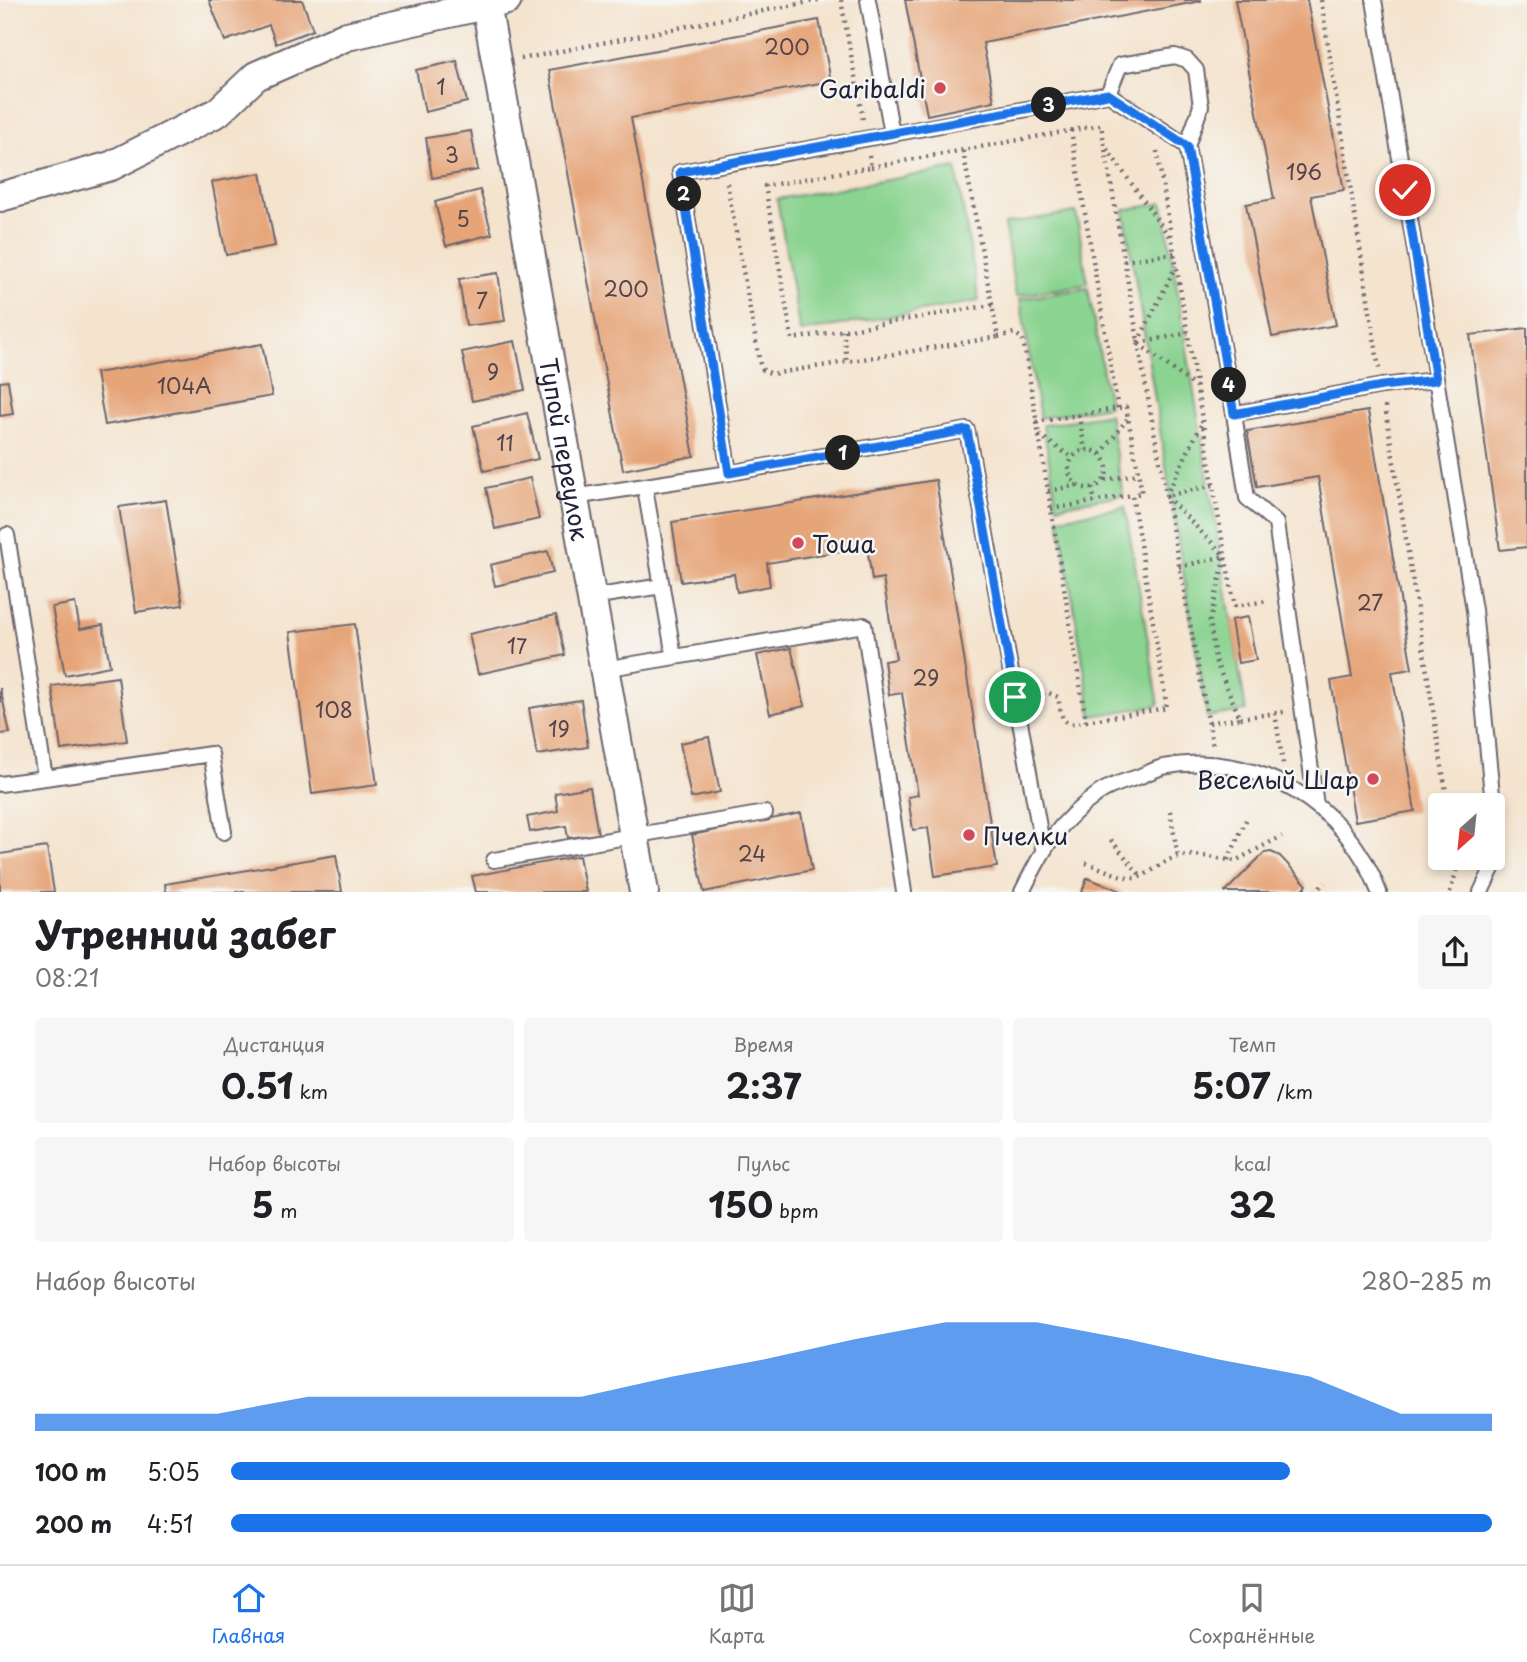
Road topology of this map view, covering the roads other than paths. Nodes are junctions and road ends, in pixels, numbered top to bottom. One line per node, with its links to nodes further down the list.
1 (868, 0): 6 (lane)
2 (1374, 0): 9 (lane)
3 (497, 2): 4 (street); 13 (street, Тупой переулок)
4 (449, 6): 8 (street)
5 (1108, 94): 6 (lane); 7 (lane); 7 (lane)
6 (892, 134): 11 (lane)
7 (1187, 146): 10 (lane)
8 (0, 197)
9 (1436, 380): 10 (lane); 21 (lane)
10 (1234, 414): 22 (lane)
11 (729, 473): 12 (lane); 26 (lane)
12 (645, 488): 13 (lane); 15 (lane)
13 (574, 497): 16 (street, Тупой переулок)
14 (7, 535): 19 (lane)
15 (662, 586): 16 (lane); 17 (lane)
16 (592, 597): 18 (street, Тупой переулок)
17 (674, 657): 18 (lane); 30 (lane)
18 (604, 669): 25 (street, Тупой переулок)
19 (45, 778): 20 (lane); 24 (lane)
20 (0, 785)
21 (1492, 793)
22 (1317, 805): 26 (lane); 32 (lane)
23 (765, 813): 25 (lane)
24 (224, 832)
25 (634, 836): 27 (lane); 29 (street, Тупой переулок)
26 (1043, 849): 31 (lane)
27 (494, 860)
28 (1491, 870): 33 (lane)
29 (644, 892)
30 (904, 892)
31 (1022, 892)
32 (1379, 892)
33 (1481, 892)

